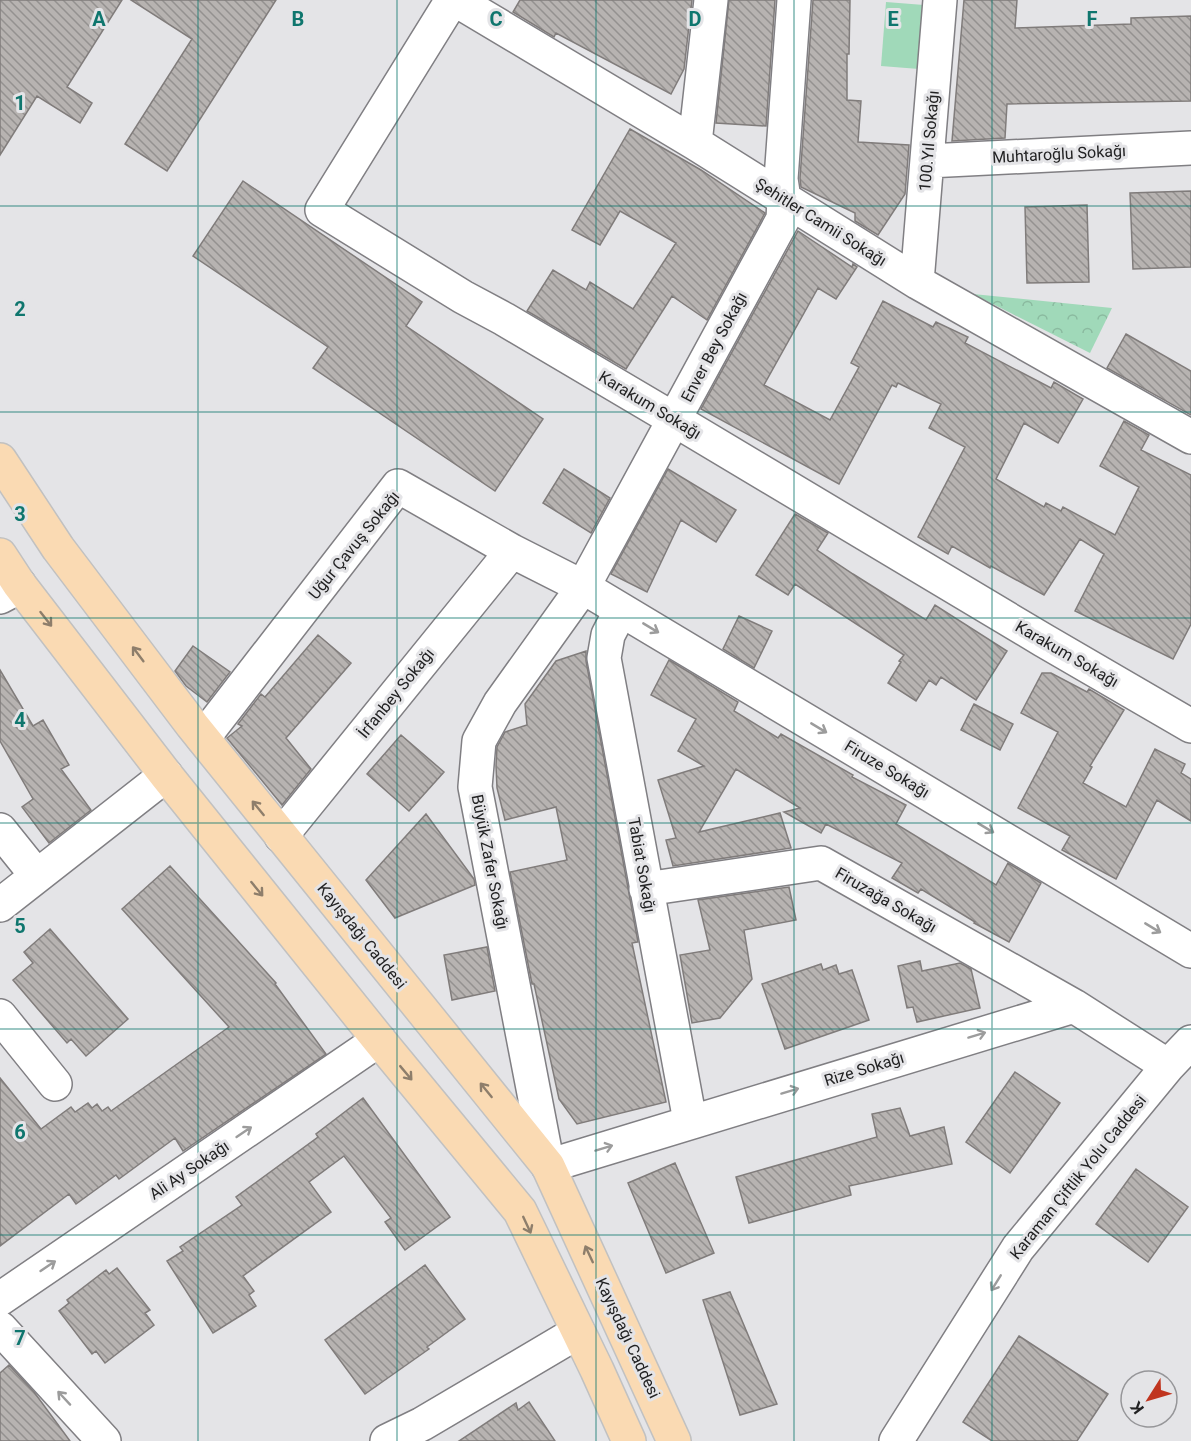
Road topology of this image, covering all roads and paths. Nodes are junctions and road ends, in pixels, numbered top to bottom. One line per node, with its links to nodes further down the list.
1 (454, 0): 5 (street, Şehitler Camii Sokağı); 10 (street, Karakum Sokağı)
2 (711, 0): 5 (street)
3 (794, 0): 8 (street, Enver Bey Sokağı)
4 (940, 0): 7 (street, 100.Yıl Sokağı)
5 (694, 142): 8 (street, Şehitler Camii Sokağı)
6 (1191, 148): 7 (street, Muhtaroğlu Sokağı)
7 (928, 162): 9 (street, 100.Yıl Sokağı)
8 (784, 199): 9 (street, Şehitler Camii Sokağı); 10 (street, Enver Bey Sokağı)
9 (917, 282): 11 (street, Şehitler Camii Sokağı)
10 (675, 420): 15 (street, Enver Bey Sokağı); 18 (street, Karakum Sokağı)
11 (1191, 437)
12 (0, 460): 19 (main road, Kayışdağı Caddesi, one-way to 12)
13 (512, 551): 15 (street, Uğur Çavuş Sokağı); 19 (street, Uğur Çavuş Sokağı); 22 (street, İrfanbey Sokağı)
14 (0, 555): 16 (main road)
15 (583, 587): 17 (street, Firuze Sokağı); 34 (street, Büyük Zafer Sokağı)
16 (9, 590): 20 (main road, one-way to 20)
17 (621, 610): 24 (street, Tabiat Sokağı); 26 (street, Firuze Sokağı, one-way to 26)
18 (1191, 726)
19 (203, 738): 22 (main road, Kayışdağı Caddesi, one-way to 19)
20 (166, 775): 23 (street); 29 (main road, one-way to 29)
21 (0, 830): 23 (street)
22 (281, 836): 34 (main road, Kayışdağı Caddesi, one-way to 22)
23 (37, 876): 25 (street)
24 (646, 889): 27 (street, Firuzağa Sokağı); 33 (street, Tabiat Sokağı)
25 (0, 905)
26 (1191, 951)
27 (1074, 1006): 31 (street); 33 (street, Rize Sokağı, one-way to 27)
28 (0, 1016): 32 (street)
29 (379, 1040): 35 (street, Ali Ay Sokağı, one-way to 29); 37 (main road, one-way to 37)
30 (1191, 1042): 31 (street, Karaman Çiftlik Yolu Caddesi)
31 (1168, 1066): 42 (street, Karaman Çiftlik Yolu Caddesi, one-way to 42)
32 (55, 1084)
33 (690, 1121): 34 (street, Rize Sokağı, one-way to 33)
34 (548, 1166): 41 (main road, Kayışdağı Caddesi, one-way to 34)
35 (0, 1299)
36 (0, 1328): 38 (street, one-way to 36)
37 (578, 1332): 39 (street); 40 (main road)
38 (104, 1441)
39 (387, 1441)
40 (629, 1441)
41 (674, 1441)
42 (896, 1441)

